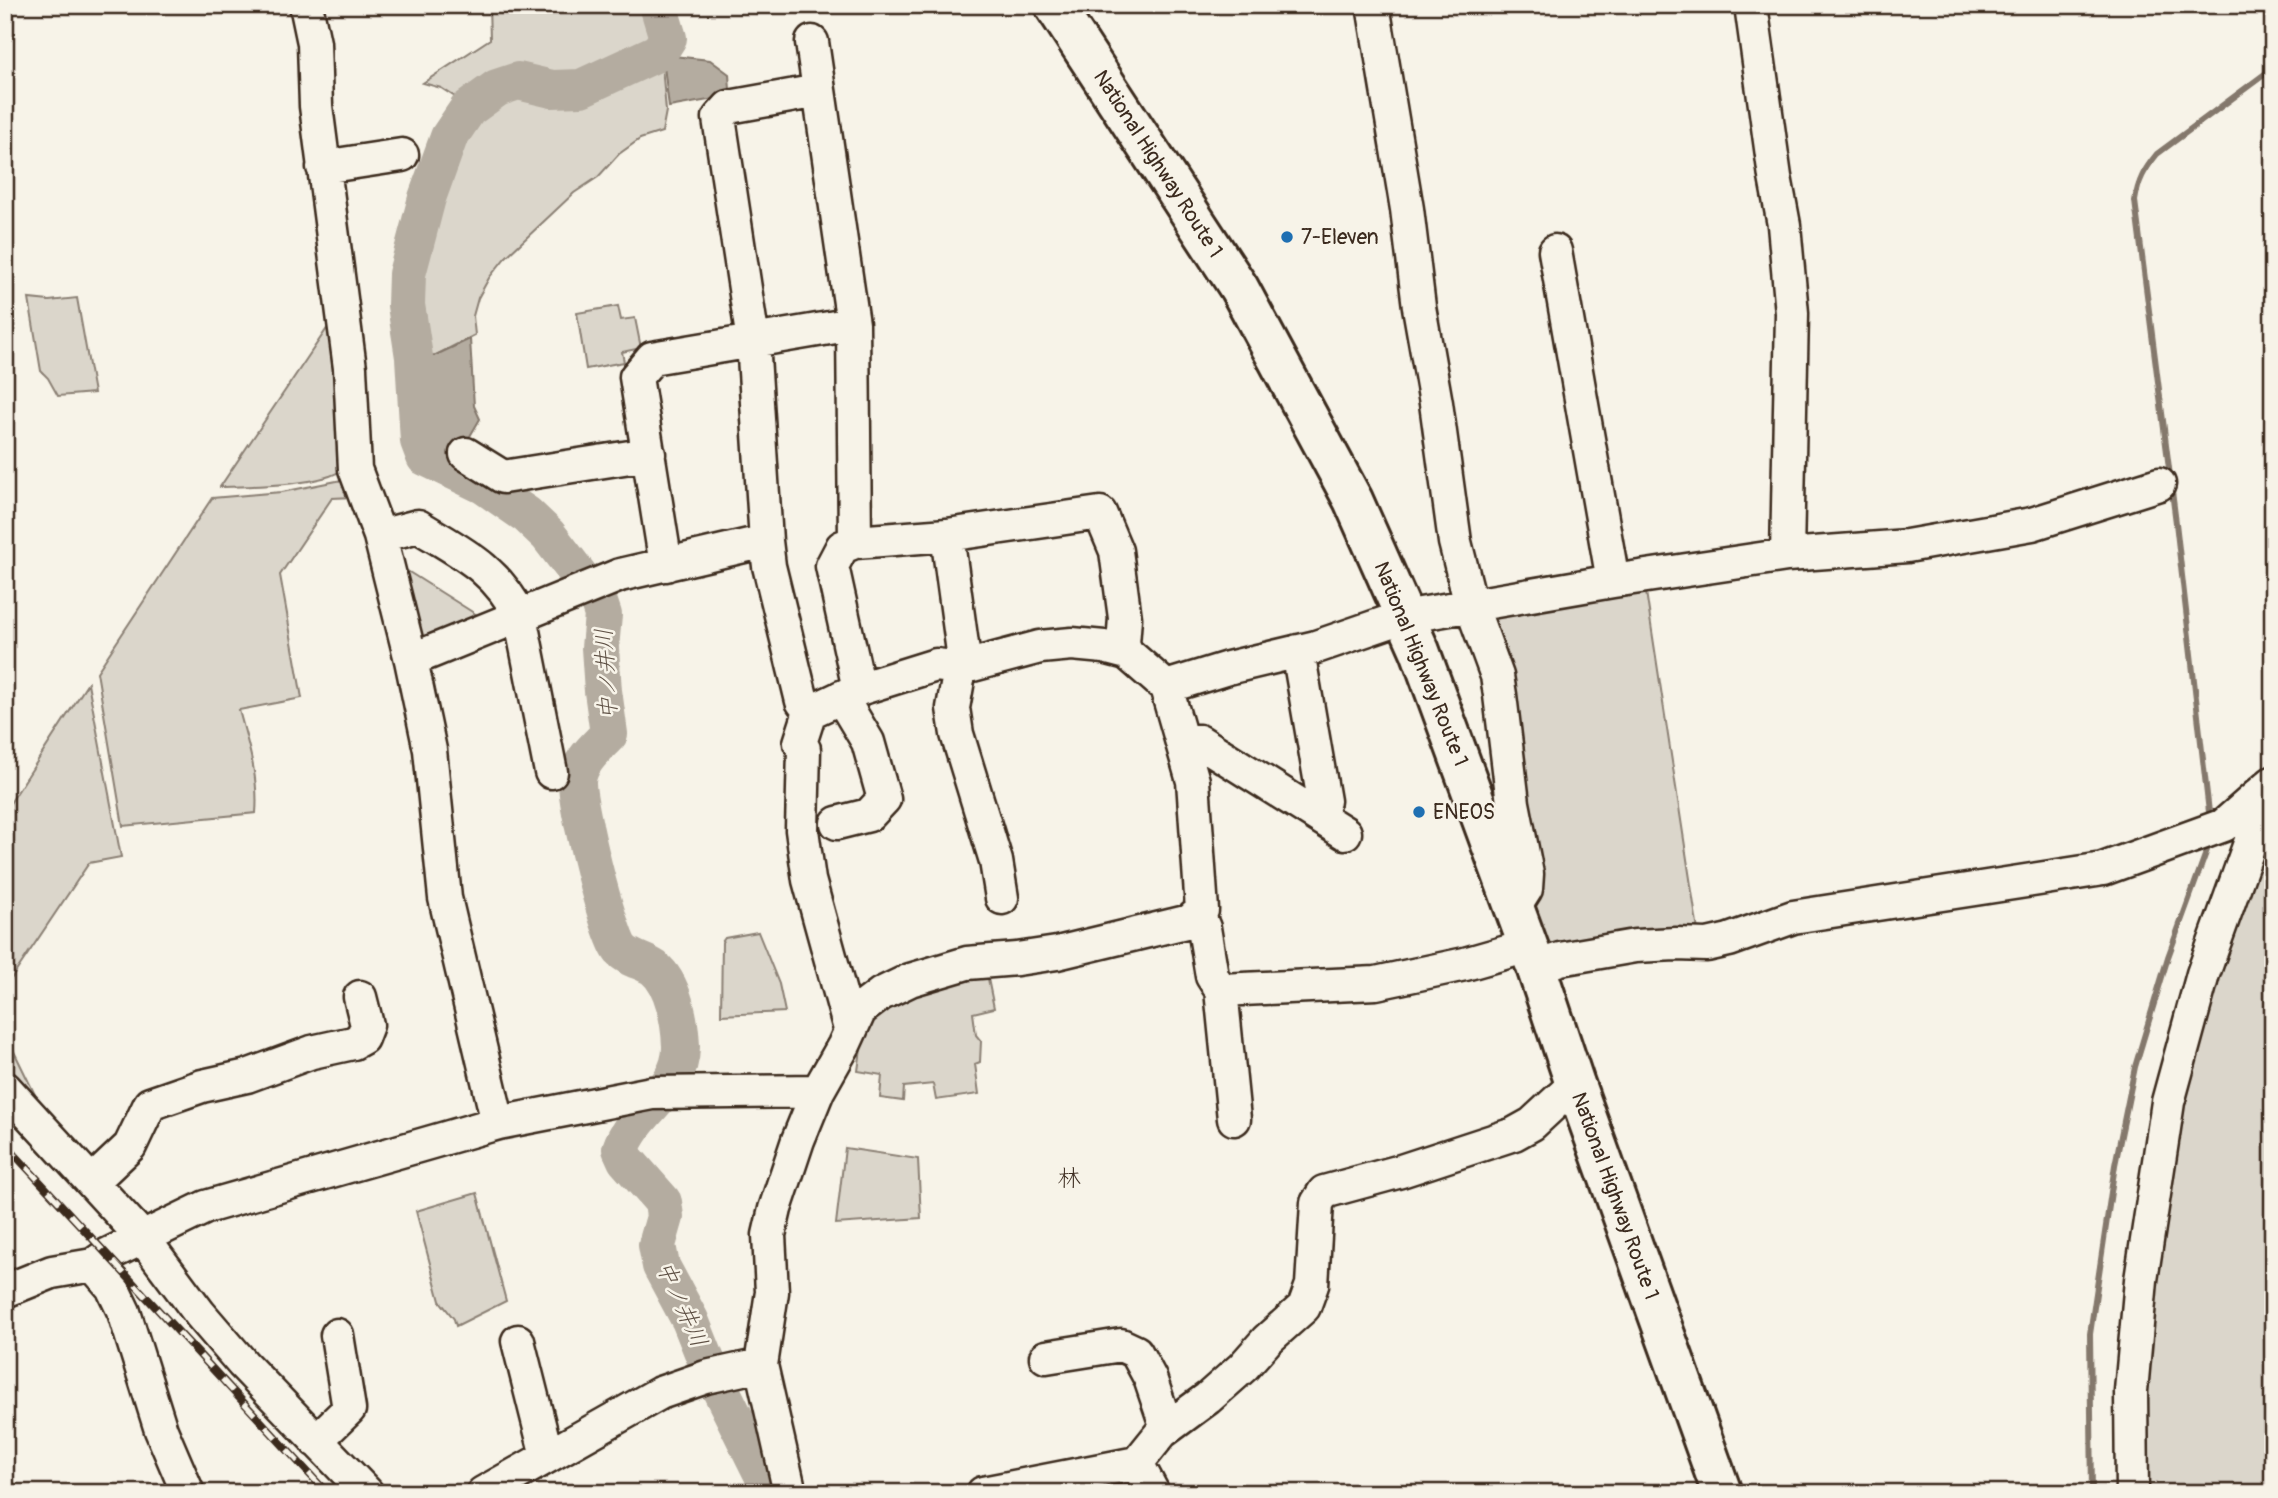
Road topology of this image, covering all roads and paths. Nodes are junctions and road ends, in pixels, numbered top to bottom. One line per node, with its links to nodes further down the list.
1 (306, 5): 8 (street)
2 (1054, 5): 24 (highway, National Highway Route 1)
3 (1373, 5): 22 (street)
4 (1751, 5): 19 (street)
5 (812, 42): 6 (street)
6 (818, 90): 10 (street); 11 (street)
7 (402, 155): 8 (street)
8 (323, 167): 16 (street)
9 (1555, 251): 21 (street)
10 (853, 324): 11 (street); 18 (street)
11 (753, 341): 13 (street); 17 (street)
12 (466, 454): 13 (street)
13 (649, 454): 20 (street)
14 (2159, 484): 19 (street)
15 (947, 535): 18 (street); 26 (street); 28 (street)
16 (380, 536): 23 (street); 27 (street)
17 (766, 541): 20 (street); 31 (street)
18 (855, 542): 30 (street)
19 (1787, 555): 21 (street)
20 (666, 565): 23 (street)
21 (1613, 581): 22 (street)
22 (1471, 605): 24 (street); 39 (street)
23 (520, 616): 27 (street); 33 (street)
24 (1403, 617): 25 (street); 39 (highway, National Highway Route 1)
25 (1298, 651): 29 (street); 35 (street)
26 (1127, 653): 28 (street); 29 (street)
27 (411, 660): 49 (street)
28 (961, 668): 30 (street); 38 (street)
29 (1166, 687): 32 (street)
30 (850, 693): 31 (street); 36 (street)
31 (810, 712): 44 (street)
32 (1182, 739): 35 (street); 40 (street)
33 (551, 772)
34 (2272, 782): 41 (street); 69 (street)
35 (1316, 814): 37 (street)
36 (837, 823)
37 (1345, 833)
38 (1002, 898)
39 (1514, 908): 41 (highway, National Highway Route 1)
40 (1198, 914): 42 (street); 44 (street)
41 (1532, 956): 42 (street); 45 (highway, National Highway Route 1)
42 (1221, 990): 48 (street)
43 (360, 997): 50 (street)
44 (850, 1029): 47 (street)
45 (1574, 1084): 58 (street); 68 (highway, National Highway Route 1)
46 (5, 1088): 50 (street)
47 (818, 1091): 49 (street); 57 (street)
48 (1234, 1119)
49 (498, 1123): 51 (street)
50 (92, 1182): 51 (street)
51 (144, 1238): 52 (street); 59 (street)
52 (93, 1265): 53 (street); 62 (street)
53 (5, 1291)
54 (337, 1335): 59 (street)
55 (518, 1341): 60 (street)
56 (1046, 1357): 58 (street)
57 (761, 1366): 60 (street); 65 (street)
58 (1167, 1428): 61 (street)
59 (316, 1441): 63 (street)
60 (547, 1456): 64 (street)
61 (1137, 1464): 66 (street); 67 (street)
62 (188, 1493)
63 (366, 1493)
64 (483, 1493)
65 (790, 1493)
66 (983, 1493)
67 (1153, 1493)
68 (1722, 1493)
69 (2132, 1493)

